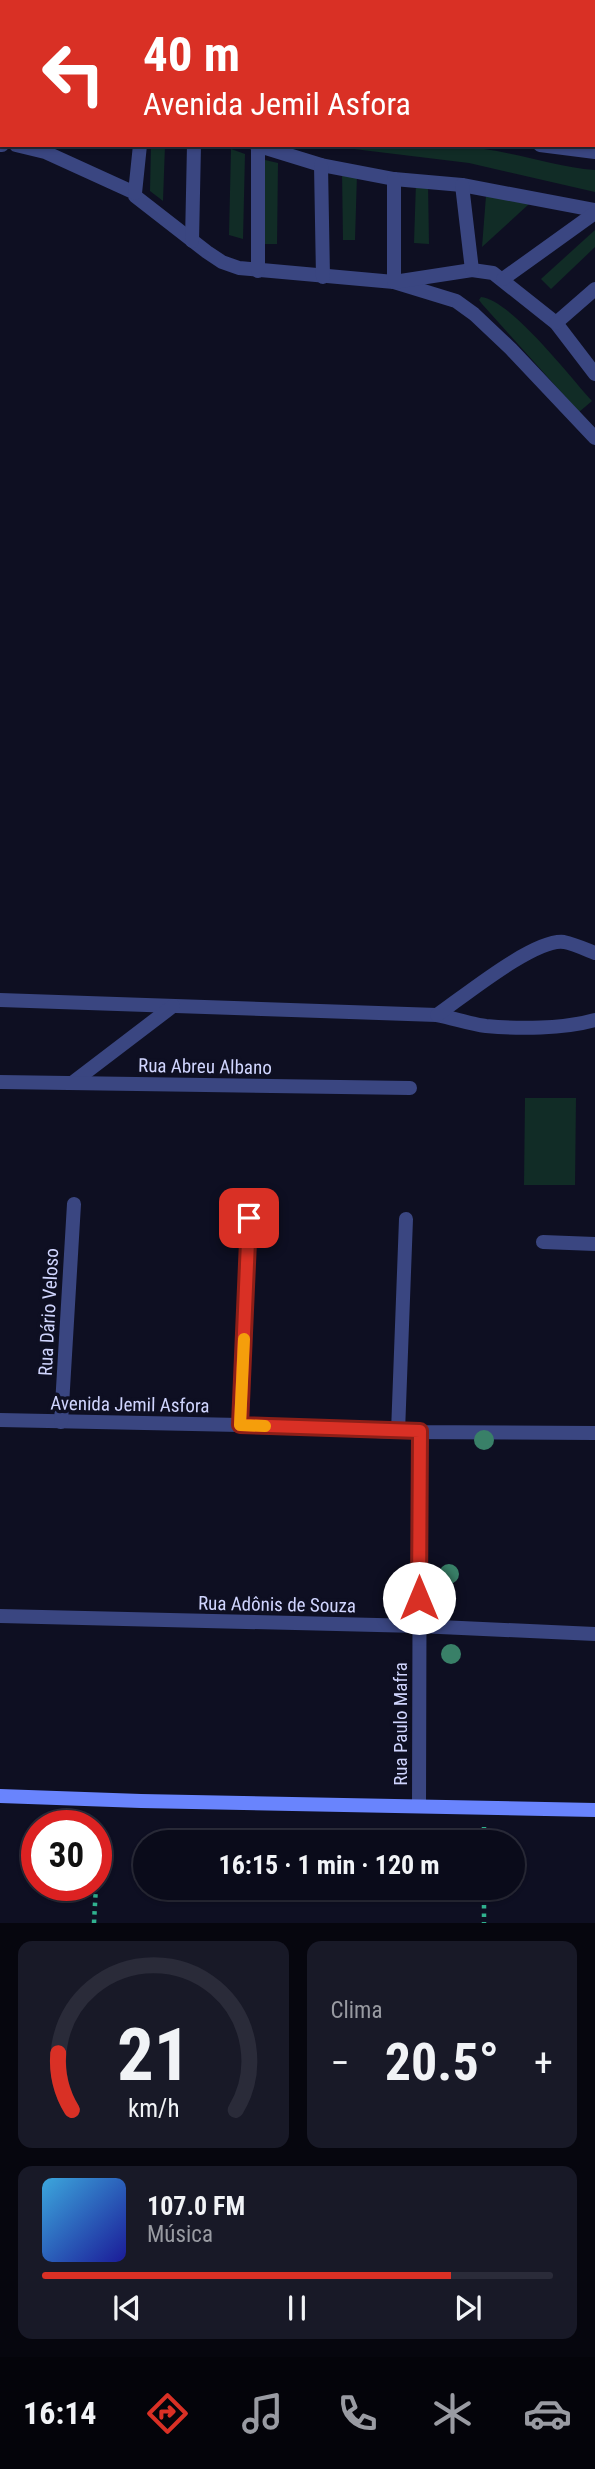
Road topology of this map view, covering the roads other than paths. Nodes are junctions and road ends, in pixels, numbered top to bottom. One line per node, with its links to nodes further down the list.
1 (140, 147): 11 (street)
2 (194, 147): 13 (street)
3 (257, 147): 15 (street)
4 (260, 147): 8 (street)
5 (556, 147): 7 (street)
6 (45, 149): 11 (street)
7 (595, 152)
8 (321, 165): 9 (street); 16 (street)
9 (394, 179): 10 (street); 18 (street)
10 (462, 185): 12 (street); 14 (street)
11 (135, 193): 13 (street)
12 (595, 211): 17 (street)
13 (192, 241): 15 (street)
14 (472, 270): 17 (street); 18 (street)
15 (258, 271): 16 (street)
16 (323, 277): 18 (street)
17 (503, 279): 20 (street)
18 (394, 282): 22 (street)
19 (595, 289): 20 (street)
20 (556, 323): 21 (street)
21 (595, 374)
22 (595, 438)
23 (595, 953): 26 (street)
24 (0, 1000): 25 (street)
25 (173, 1006): 26 (street); 29 (street)
26 (438, 1015): 27 (street)
27 (595, 1020)
28 (0, 1082): 29 (street, Rua Abreu Albano)
29 (72, 1083): 30 (street, Rua Abreu Albano)
30 (410, 1088)
31 (74, 1204): 37 (street, Rua Dário Veloso)
32 (249, 1218): 38 (street)
33 (406, 1219): 40 (street)
34 (544, 1242): 35 (street)
35 (595, 1244)
36 (0, 1420): 37 (street, Avenida Jemil Asfora)
37 (61, 1422): 38 (street, Avenida Jemil Asfora)
38 (240, 1425): 40 (street, Avenida Jemil Asfora)
39 (420, 1431): 40 (street, Avenida Jemil Asfora); 41 (street, Avenida Jemil Asfora); 43 (street, Rua Paulo Mafra)
40 (398, 1432)
41 (595, 1433)
42 (0, 1616): 43 (street, Rua Adônis de Souza)
43 (418, 1626): 44 (street, Rua Adônis de Souza); 46 (street, Rua Paulo Mafra)
44 (595, 1634)
45 (0, 1796): 46 (street)
46 (419, 1806): 47 (street)
47 (595, 1810)

